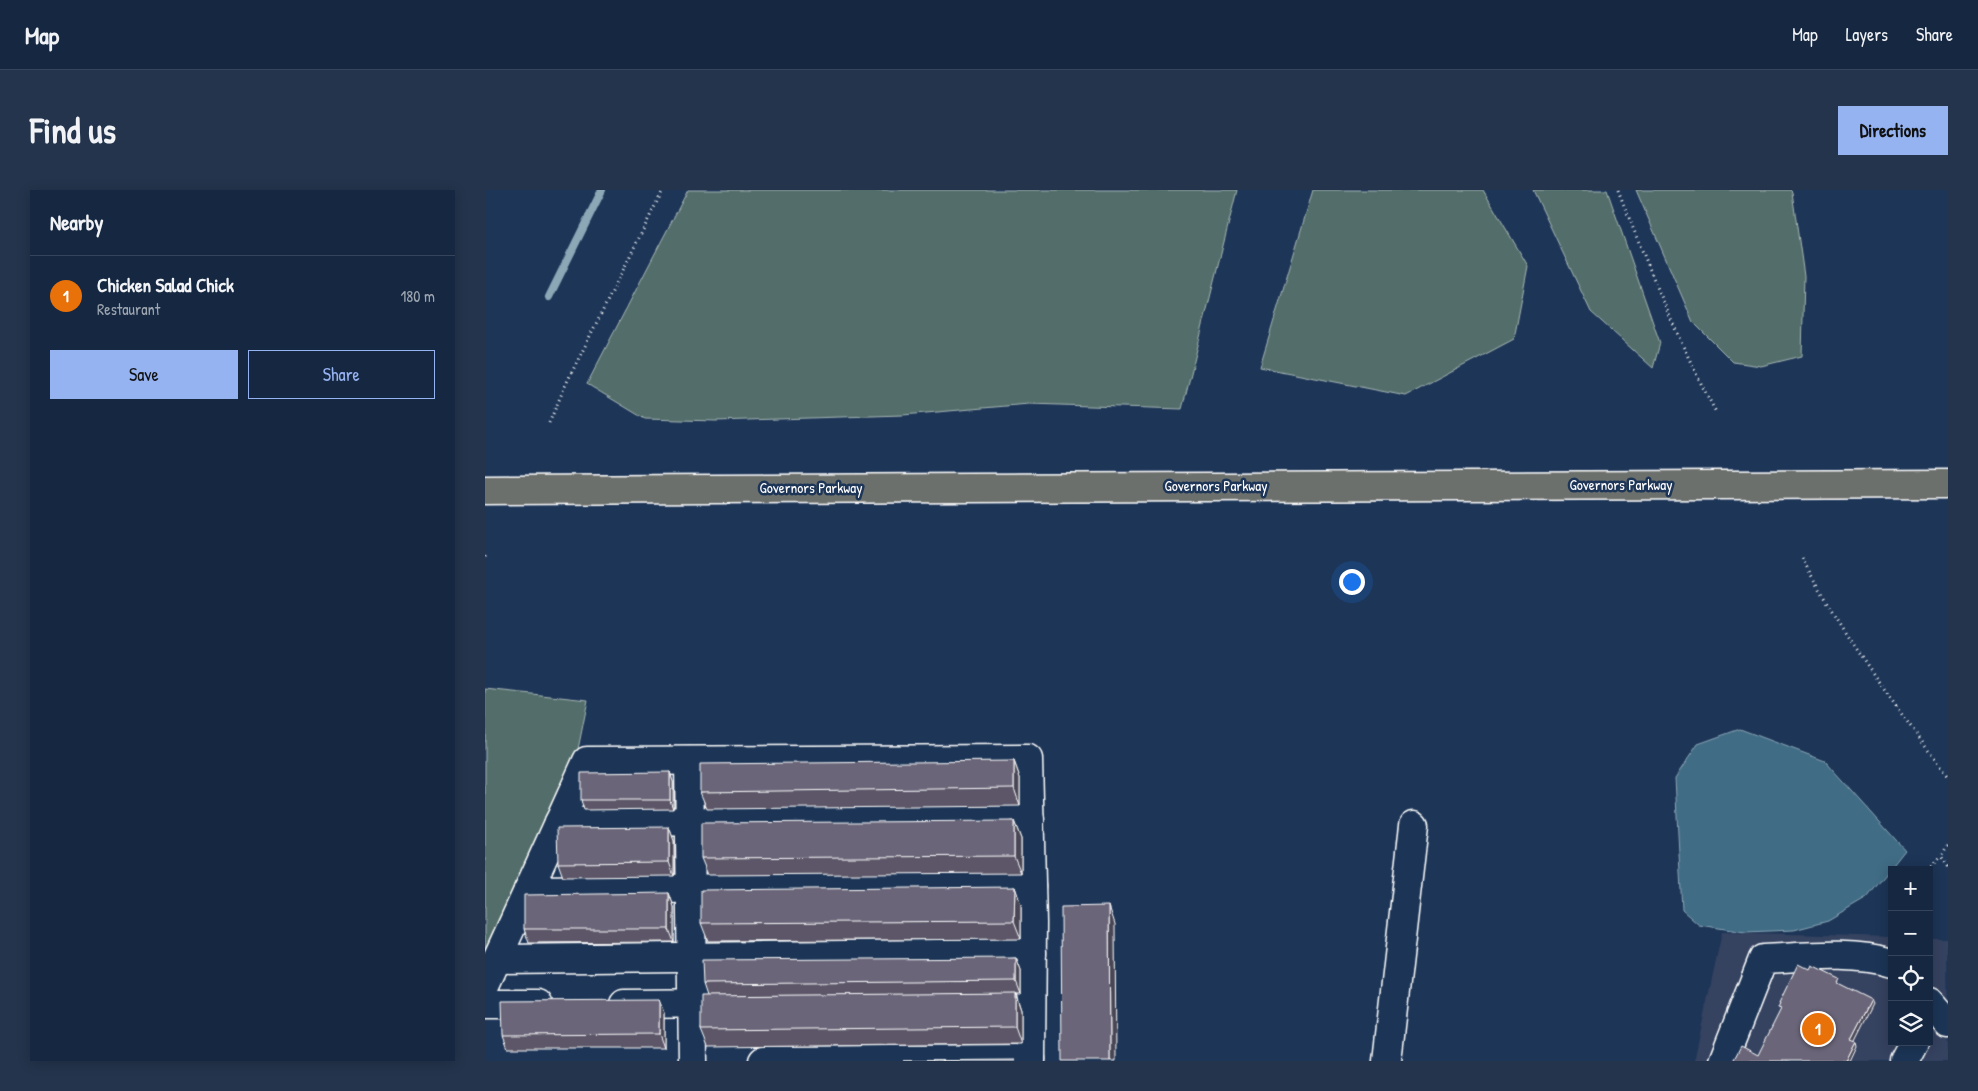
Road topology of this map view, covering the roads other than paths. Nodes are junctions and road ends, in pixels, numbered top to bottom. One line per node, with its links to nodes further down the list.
1 (1948, 484): 2 (main road, Governors Parkway)
2 (485, 490)
3 (689, 761): 4 (lane); 5 (lane); 6 (lane)
4 (1030, 820): 6 (lane); 8 (lane)
5 (559, 822): 6 (lane); 10 (lane)
6 (690, 822): 9 (lane)
7 (1414, 825): 25 (lane)
8 (1031, 886): 9 (lane); 11 (lane)
9 (690, 888): 10 (lane); 12 (lane)
10 (528, 890): 13 (lane)
11 (1032, 954): 12 (lane); 22 (lane)
12 (691, 957): 13 (lane); 20 (lane)
13 (497, 959): 15 (lane)
14 (1888, 963): 26 (lane)
15 (485, 985)
16 (762, 1003): 20 (lane)
17 (485, 1004): 18 (lane)
18 (564, 1004)
19 (603, 1004): 20 (lane)
20 (692, 1004): 23 (lane)
21 (1912, 1046): 27 (lane)
22 (1031, 1060): 24 (lane)
23 (693, 1061)
24 (763, 1061)
25 (1387, 1061)
26 (1723, 1061)
27 (1904, 1061)

